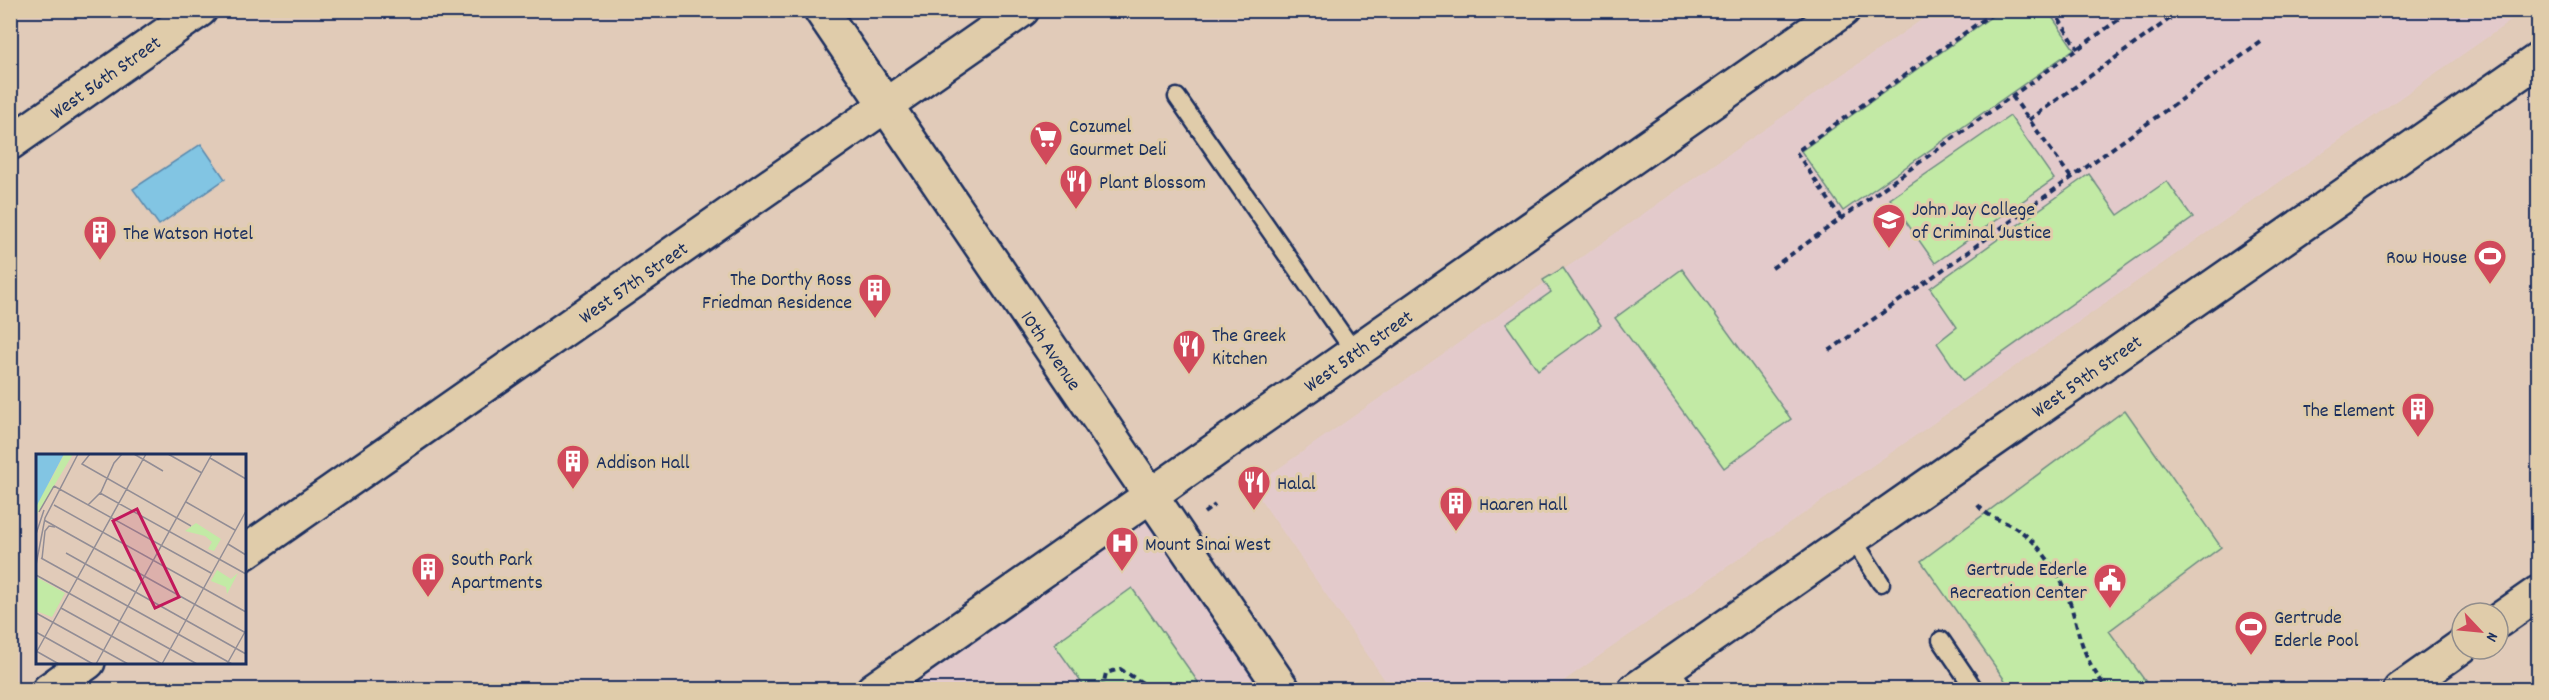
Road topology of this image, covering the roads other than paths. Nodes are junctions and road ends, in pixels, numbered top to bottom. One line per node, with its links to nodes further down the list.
1 (200, 10): 8 (street, West 56th Street)
2 (821, 10): 7 (street, 10th Avenue)
3 (1022, 10): 7 (street, West 57th Street)
4 (1843, 10): 9 (street, West 58th Street)
5 (2538, 60): 11 (street, West 59th Street)
6 (1176, 97): 9 (lane)
7 (887, 105): 10 (street, 10th Avenue); 12 (street, West 57th Street)
8 (10, 143)
9 (1355, 353): 10 (street, West 58th Street)
10 (1152, 496): 21 (street, West 58th Street); 22 (street, 10th Avenue)
11 (1852, 538): 13 (lane); 19 (street, West 59th Street)
12 (246, 552)
13 (1881, 583)
14 (2538, 593): 15 (street)
15 (2510, 613)
16 (1941, 640): 24 (lane)
17 (2450, 655): 25 (street)
18 (87, 664): 20 (street)
19 (1677, 677): 23 (street, West 59th Street)
20 (49, 690)
21 (873, 690)
22 (1283, 690)
23 (1635, 690)
24 (1974, 690)
25 (2400, 690)

